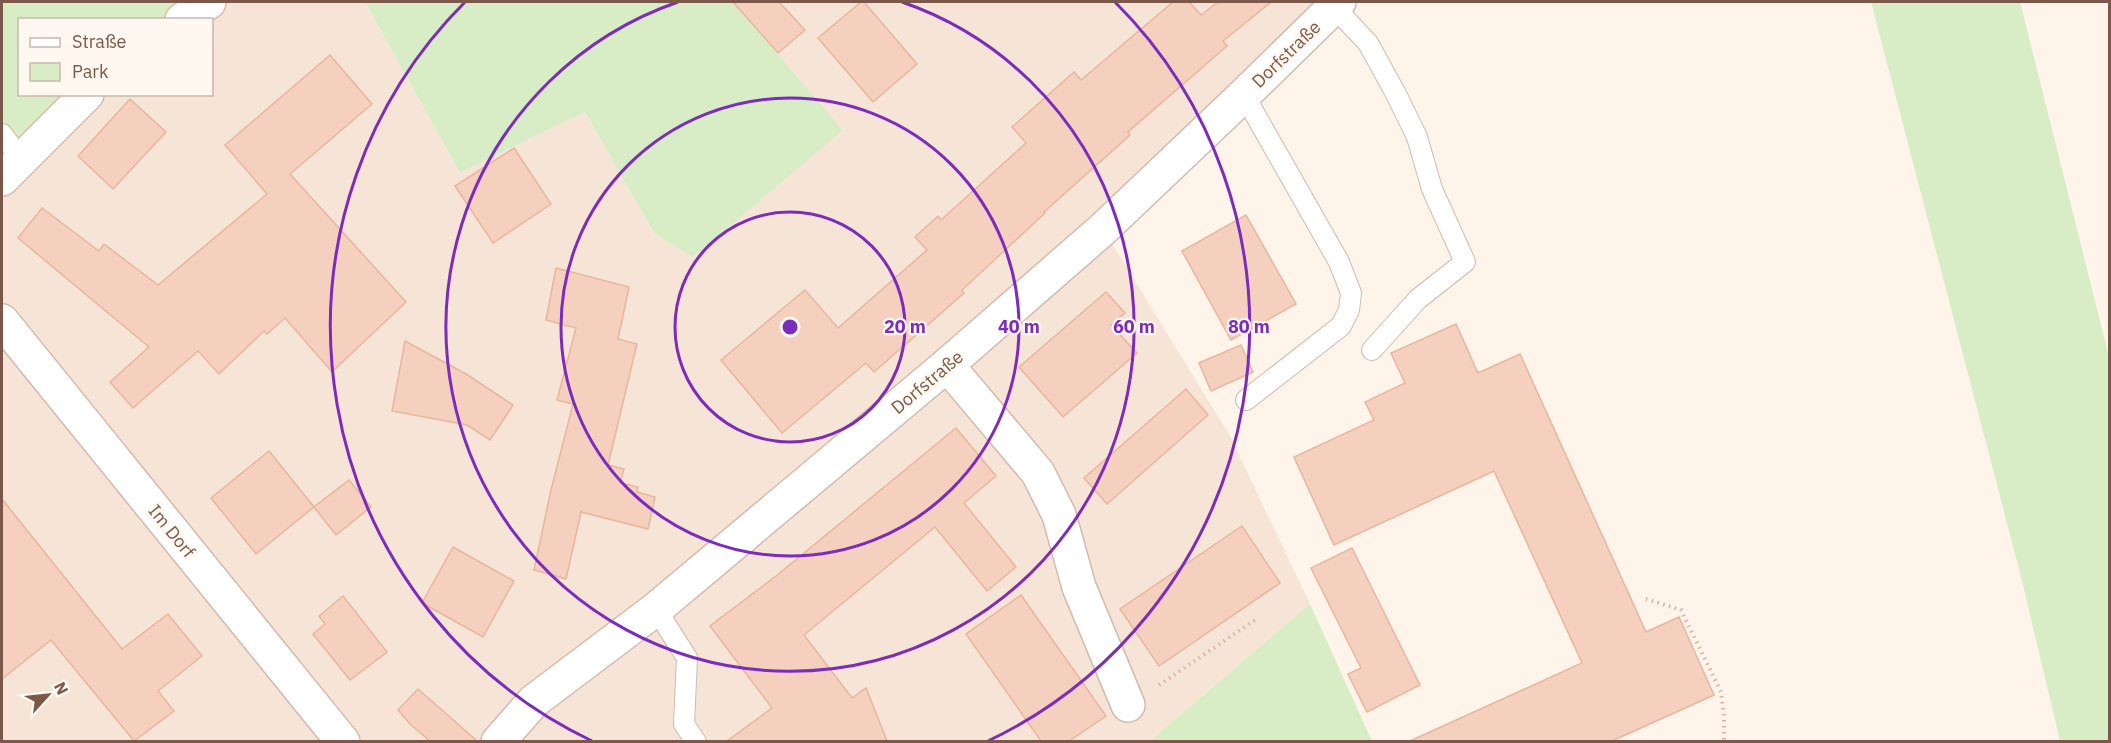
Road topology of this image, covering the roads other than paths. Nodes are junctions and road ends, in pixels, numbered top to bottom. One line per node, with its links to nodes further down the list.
1 (209, 2): 3 (street)
2 (1336, 4): 4 (street, Dorfstraße); 9 (lane)
3 (185, 18)
4 (1244, 95): 10 (street, Dorfstraße); 11 (lane)
5 (85, 96): 7 (street)
6 (2, 134): 7 (lane)
7 (11, 169)
8 (2, 321): 14 (street, Im Dorf)
9 (1372, 350)
10 (947, 365): 12 (street, Dorfstraße); 13 (street)
11 (1246, 400)
12 (656, 609): 15 (street, Dorfstraße); 16 (lane)
13 (1128, 705)
14 (343, 741)
15 (498, 741)
16 (696, 741)

